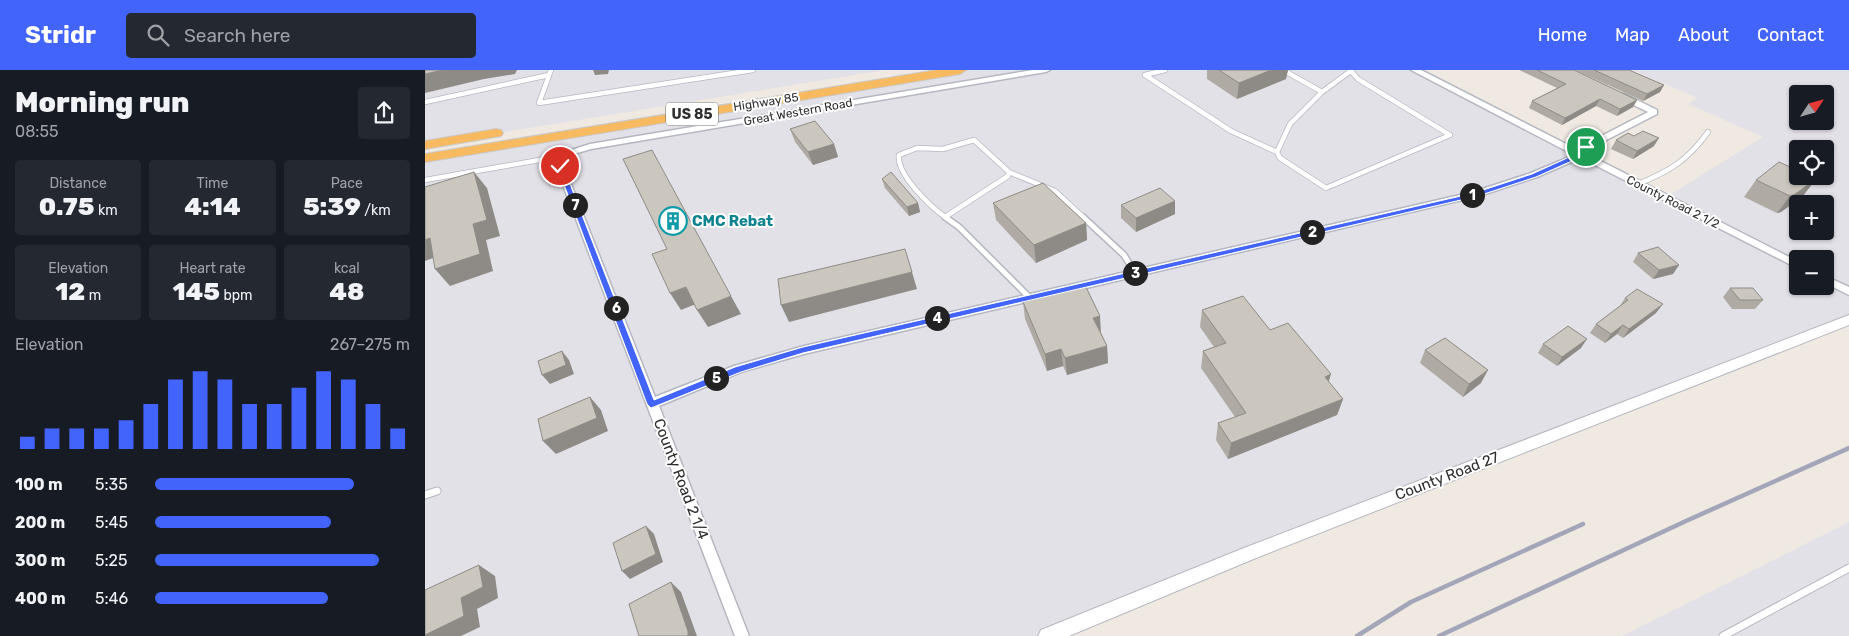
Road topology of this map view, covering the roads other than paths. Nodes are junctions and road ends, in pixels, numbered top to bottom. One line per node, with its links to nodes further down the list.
1 (753, 70): 9 (lane)
2 (885, 70): 14 (highway, Highway 85 / US 85)
3 (960, 70): 17 (highway, Highway 85 / US 85)
4 (1046, 70): 18 (street, Great Western Road)
5 (1165, 70): 15 (lane)
6 (1283, 70): 11 (lane)
7 (1351, 70): 11 (lane); 15 (lane)
8 (1415, 70): 16 (street, County Road 2 1/2)
9 (550, 72): 12 (lane)
10 (1609, 90): 16 (street)
11 (1322, 92): 15 (lane)
12 (425, 102)
13 (1708, 132): 21 (lane)
14 (425, 145)
15 (1277, 152)
16 (1579, 152): 21 (street, County Road 2 1/2); 24 (street)
17 (425, 158)
18 (551, 158): 20 (lane); 29 (street, County Road 2 1/4)
19 (1009, 172): 22 (lane); 22 (lane); 24 (lane)
20 (425, 180)
21 (1638, 184): 23 (street, County Road 2 1/2)
22 (945, 217): 27 (lane)
23 (1789, 261)
24 (1135, 273): 27 (street)
25 (1834, 284): 26 (street)
26 (1849, 291)
27 (1029, 297): 29 (street)
28 (1849, 320): 34 (street, County Road 27)
29 (651, 404): 33 (street, County Road 2 1/4)
30 (437, 491): 31 (lane)
31 (425, 495)
32 (1849, 568): 35 (lane)
33 (742, 636)
34 (1047, 636)
35 (1723, 636)

